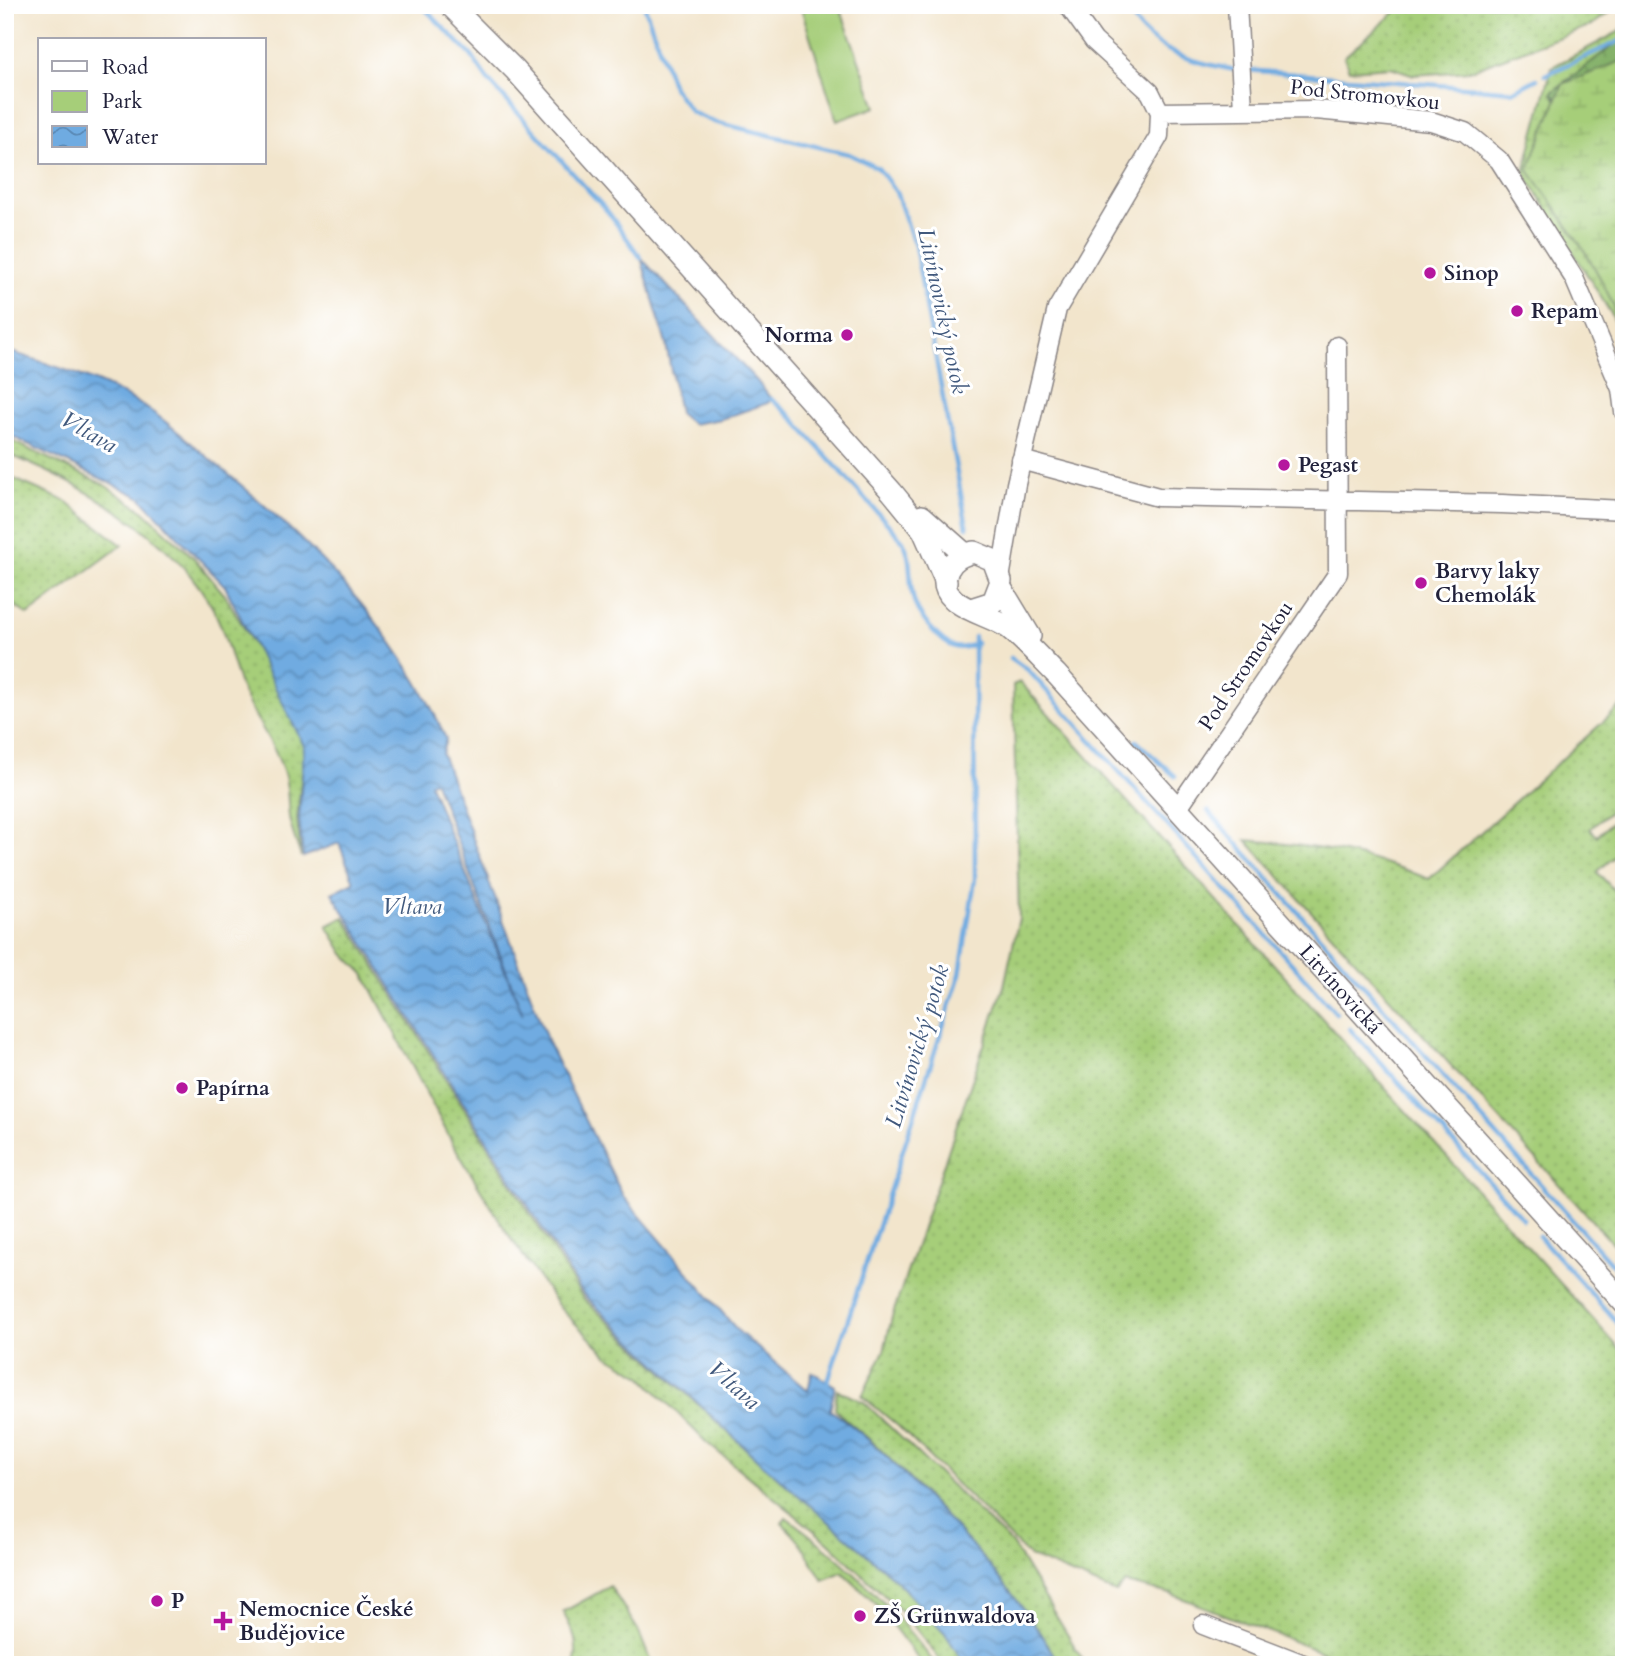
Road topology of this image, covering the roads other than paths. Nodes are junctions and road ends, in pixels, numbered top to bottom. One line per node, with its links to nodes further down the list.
1 (450, 5): 9 (main road)
2 (1068, 5): 5 (street)
3 (1237, 5): 4 (street)
4 (1243, 109): 5 (street, Pod Stromovkou); 7 (street, Pod Stromovkou)
5 (1160, 112): 8 (street)
6 (1337, 346): 10 (street, Pod Stromovkou)
7 (1624, 412)
8 (1021, 460): 10 (street); 12 (street)
9 (892, 492): 13 (main road); 15 (main road); 17 (main road)
10 (1338, 502): 11 (street); 18 (street, Pod Stromovkou)
11 (1624, 510)
12 (1009, 519): 13 (street); 14 (street)
13 (970, 553): 14 (main road); 15 (main road)
14 (1001, 580): 16 (main road); 17 (main road, Litvínovická)
15 (946, 582): 16 (main road)
16 (971, 609): 17 (main road, Litvínovická)
17 (1057, 675): 18 (main road, Litvínovická)
18 (1177, 809): 19 (main road, Litvínovická)
19 (1624, 1303)
20 (1203, 1625): 21 (street)
21 (1307, 1665)

